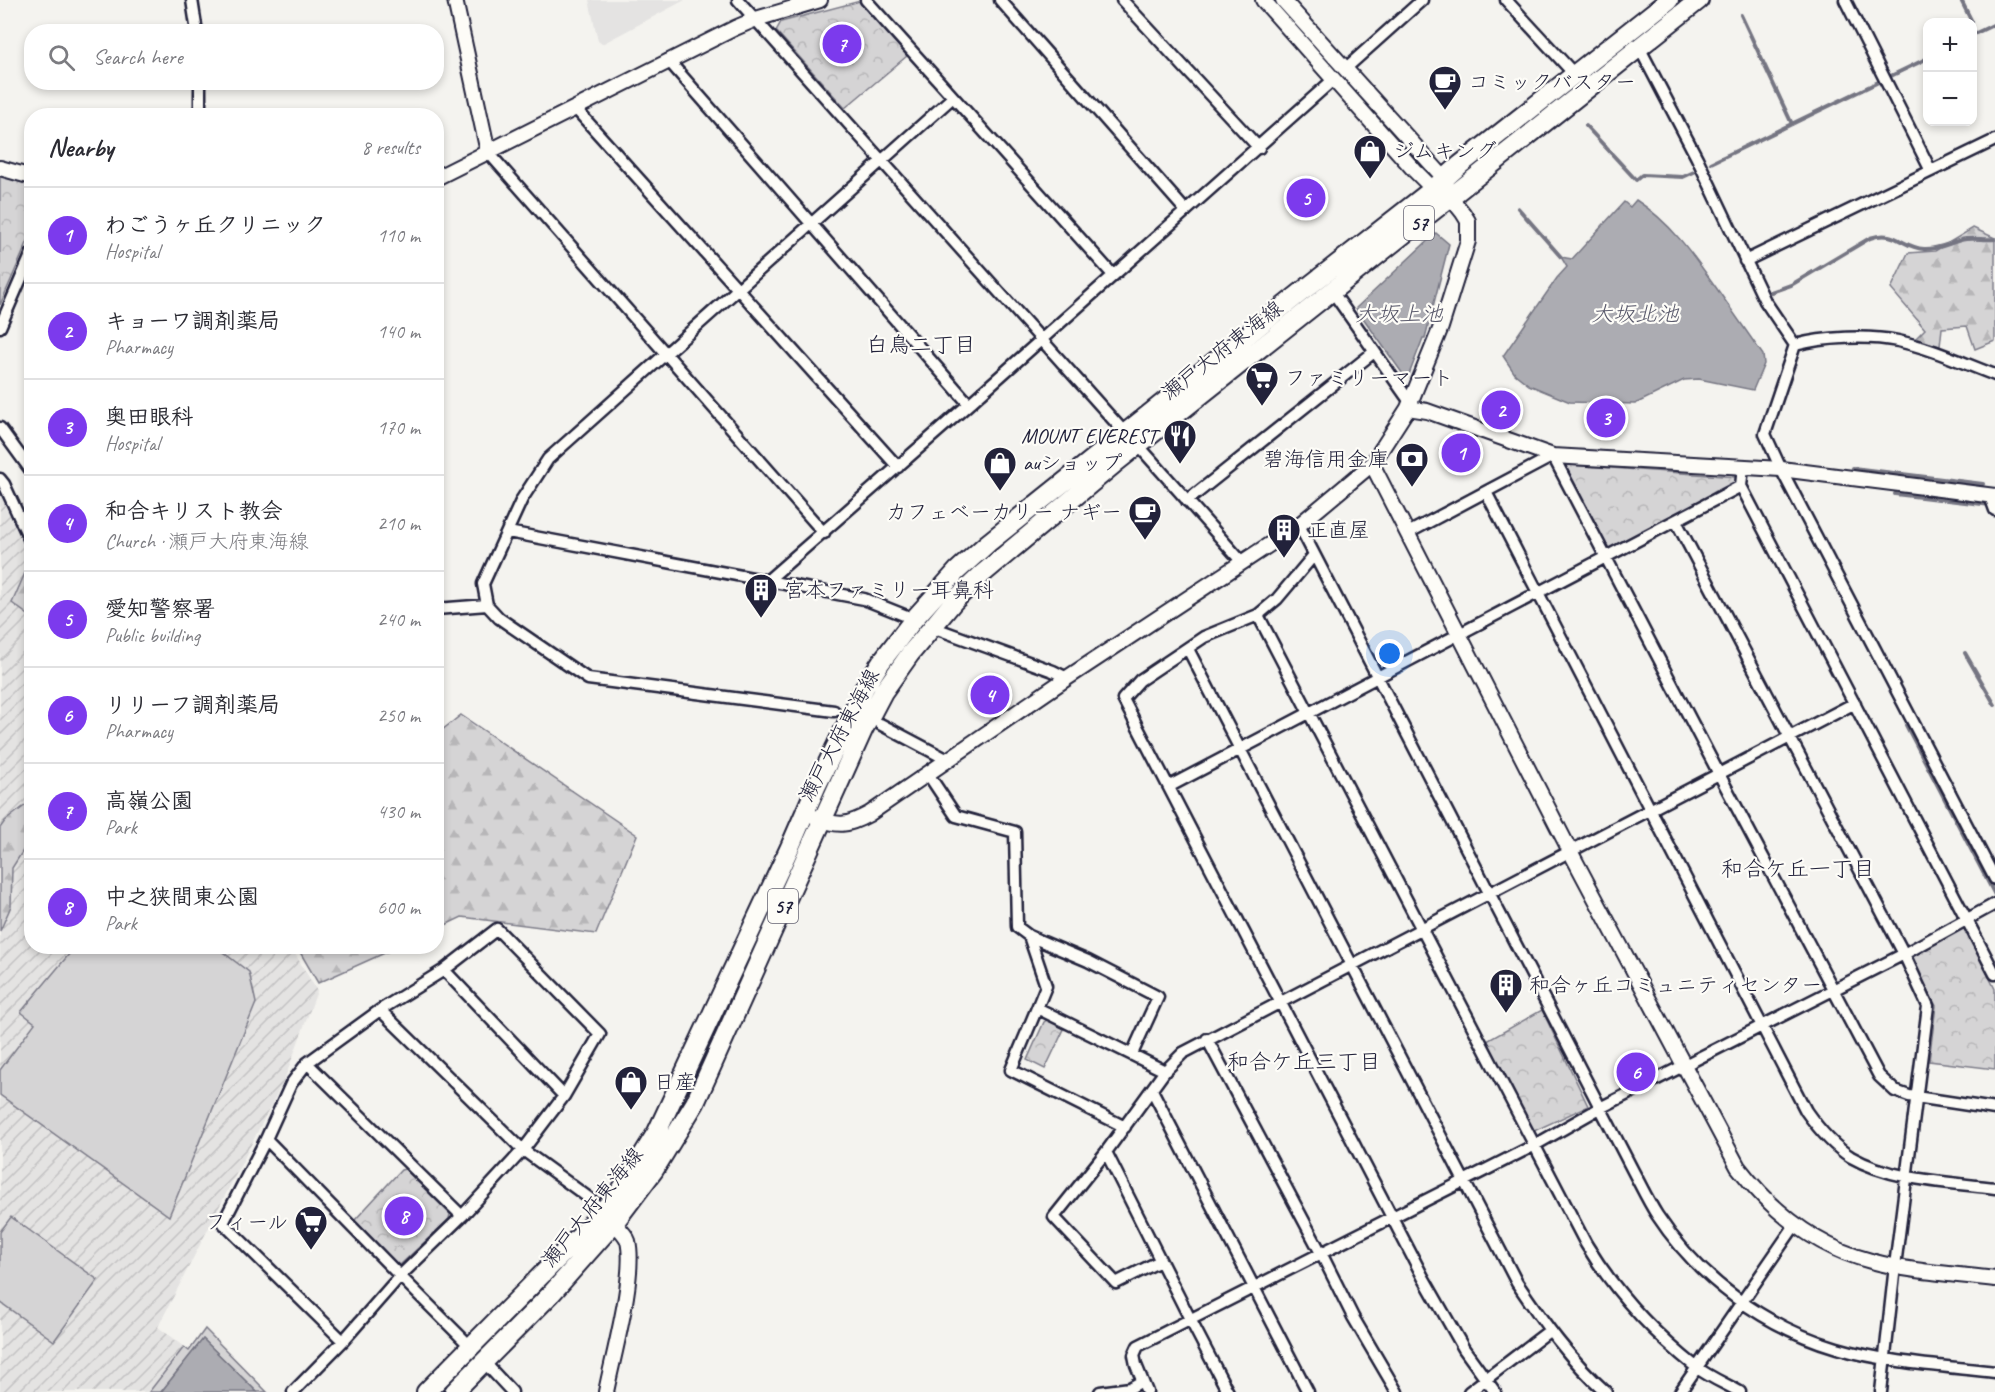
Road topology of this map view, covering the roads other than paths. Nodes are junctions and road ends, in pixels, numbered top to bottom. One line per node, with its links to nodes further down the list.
1 (192, 0): 16 (street)
2 (455, 0): 28 (street)
3 (738, 0): 15 (street)
4 (820, 0): 15 (street)
5 (867, 0): 23 (street)
6 (1000, 0): 36 (street)
7 (1122, 0): 27 (street)
8 (1263, 0): 21 (street)
9 (1283, 0): 19 (street)
10 (1506, 0): 20 (street)
11 (1669, 0): 20 (main road, 瀬戸大府東海線 / 57)
12 (1699, 0): 17 (main road, 瀬戸大府東海線 / 57)
13 (1845, 0): 31 (street)
14 (1420, 1): 19 (street)
15 (756, 19): 18 (street); 29 (street)
16 (196, 24)
17 (1639, 47): 35 (main road, 瀬戸大府東海線 / 57); 38 (street)
18 (668, 60): 25 (street); 37 (street)
19 (1345, 69): 34 (street)
20 (1575, 75): 34 (main road, 瀬戸大府東海線 / 57)
21 (1334, 80): 27 (street); 34 (street)
22 (200, 90): 24 (street)
23 (953, 97): 29 (street); 40 (street)
24 (200, 108)
25 (575, 108): 28 (street); 41 (street)
26 (1995, 140): 31 (street)
27 (1258, 148): 36 (street)
28 (488, 152): 32 (street); 47 (street)
29 (882, 160): 37 (street); 44 (street)
30 (0, 168): 33 (street)
31 (1931, 171): 38 (street)
32 (444, 174)
33 (24, 175)
34 (1439, 184): 35 (street); 52 (main road, 瀬戸大府東海線 / 57)
35 (1451, 198): 42 (main road, 瀬戸大府東海線 / 57); 50 (street)
36 (1186, 211): 40 (street)
37 (811, 224): 41 (street); 49 (street)
38 (1744, 261): 45 (street)
39 (24, 272): 43 (street)
40 (1113, 275): 44 (street)
41 (737, 289): 47 (street); 56 (street)
42 (1332, 291): 46 (street); 52 (main road, 瀬戸大府東海線 / 57)
43 (0, 327)
44 (1042, 338): 49 (street); 52 (street)
45 (1795, 345): 48 (street); 58 (street)
46 (1374, 352): 50 (street); 63 (street)
47 (666, 354): 68 (street); 69 (street)
48 (1995, 375)
49 (969, 404): 56 (street)
50 (1409, 405): 53 (street); 55 (street)
51 (0, 428): 54 (street)
52 (1131, 439): 63 (street); 79 (main road, 瀬戸大府東海線 / 57); 80 (main road, 瀬戸大府東海線 / 57)
53 (1553, 456): 57 (street); 61 (street); 72 (street)
54 (24, 461)
55 (1372, 464): 66 (street); 70 (street)
56 (898, 467): 69 (street)
57 (1743, 468): 58 (street); 60 (street)
58 (1781, 469): 62 (street); 98 (street)
59 (0, 479): 67 (street)
60 (1741, 486): 65 (street); 85 (street)
61 (1486, 492): 70 (street); 75 (street)
62 (1992, 496): 64 (street)
63 (1187, 501): 73 (street)
64 (1995, 510)
65 (1676, 521): 72 (street); 89 (street)
66 (1299, 525): 71 (street); 73 (street)
67 (24, 528)
68 (508, 532): 74 (street); 76 (street)
69 (824, 533): 74 (street)
70 (1408, 533): 81 (street)
71 (1314, 555): 78 (street); 83 (street)
72 (1606, 557): 75 (street); 93 (street)
73 (1242, 562): 84 (street)
74 (767, 581): 79 (street)
75 (1537, 594): 81 (street); 95 (street)
76 (487, 605): 77 (street); 86 (street)
77 (444, 608)
78 (1258, 615): 82 (street); 87 (street)
79 (914, 619): 96 (main road, 瀬戸大府東海線 / 57)
80 (932, 627): 84 (street); 96 (main road, 瀬戸大府東海線 / 57)
81 (1458, 635): 83 (street); 97 (street)
82 (1188, 649): 90 (street); 94 (street)
83 (1377, 677): 87 (street); 99 (street)
84 (1067, 678): 91 (street)
85 (1856, 703): 89 (street); 101 (street)
86 (834, 711)
87 (1310, 714): 90 (street); 102 (street)
88 (880, 724): 91 (street)
89 (1789, 738): 93 (street); 104 (street)
90 (1240, 748): 94 (street); 105 (street)
91 (948, 760): 92 (street)
92 (928, 774): 96 (street); 103 (street)
93 (1719, 774): 95 (street); 108 (street)
94 (1170, 786): 109 (street)
95 (1650, 810): 97 (street); 112 (street)
96 (813, 816): 132 (main road, 瀬戸大府東海線 / 57)
97 (1570, 851): 99 (street); 116 (street)
98 (1995, 879)
99 (1489, 893): 102 (street); 121 (street)
100 (1995, 904): 101 (street)
101 (1967, 921): 104 (street); 107 (street)
102 (1421, 928): 105 (street); 125 (street)
103 (1029, 936): 110 (street); 114 (street)
104 (1904, 954): 108 (street); 120 (street)
105 (1352, 964): 109 (street); 129 (street)
106 (444, 970): 111 (street); 119 (street); 119 (street)
107 (1995, 974)
108 (1833, 989): 112 (street); 120 (street)
109 (1280, 1002): 113 (street); 133 (street)
110 (1037, 1008): 114 (street); 123 (street)
111 (380, 1010): 115 (street); 126 (street)
112 (1762, 1026): 116 (street); 128 (street)
113 (1207, 1039): 117 (street); 135 (street)
114 (1132, 1054): 117 (street)
115 (307, 1063): 124 (street); 131 (street)
116 (1684, 1066): 121 (street); 134 (street)
117 (1165, 1071): 118 (street)
118 (1152, 1090): 123 (street); 140 (street)
119 (564, 1096): 126 (street)
120 (1917, 1098): 122 (street); 128 (street)
121 (1600, 1108): 125 (street); 141 (street)
122 (1995, 1109)
123 (1125, 1127): 127 (street)
124 (266, 1139): 138 (street); 144 (street)
125 (1535, 1146): 129 (street); 148 (street)
126 (523, 1150): 131 (street); 132 (street)
127 (1106, 1152): 136 (street); 136 (street)
128 (1906, 1176): 130 (street); 137 (street)
129 (1463, 1181): 133 (street); 143 (street)
130 (1995, 1188)
131 (462, 1216): 138 (street)
132 (608, 1217): 145 (main road, 瀬戸大府東海線 / 57); 147 (main road, 瀬戸大府東海線 / 57); 156 (street)
133 (1392, 1217): 135 (street); 150 (street)
134 (1795, 1225): 137 (street); 141 (street)
135 (1322, 1255): 140 (street); 161 (street)
136 (1160, 1261): 142 (street)
137 (1895, 1266): 139 (street); 146 (street)
138 (400, 1276): 144 (street); 145 (street)
139 (1995, 1279)
140 (1254, 1288): 142 (street); 160 (street)
141 (1741, 1301): 146 (street); 148 (street)
142 (1191, 1321): 151 (street); 159 (street)
143 (1549, 1331): 150 (street); 164 (street)
144 (343, 1341): 152 (street)
145 (471, 1347): 153 (main road, 瀬戸大府東海線 / 57)
146 (1885, 1358): 149 (street); 167 (street)
147 (484, 1362): 154 (main road, 瀬戸大府東海線 / 57); 155 (street)
148 (1698, 1368): 165 (street); 166 (street)
149 (1995, 1372)
150 (1486, 1379): 162 (street); 163 (street)
151 (1142, 1381): 157 (street); 158 (street)
152 (293, 1392)
153 (426, 1392)
154 (454, 1392)
155 (512, 1392)
156 (606, 1392)
157 (1100, 1392)
158 (1148, 1392)
159 (1228, 1392)
160 (1308, 1392)
161 (1397, 1392)
162 (1469, 1392)
163 (1495, 1392)
164 (1606, 1392)
165 (1680, 1392)
166 (1740, 1392)
167 (1881, 1392)

